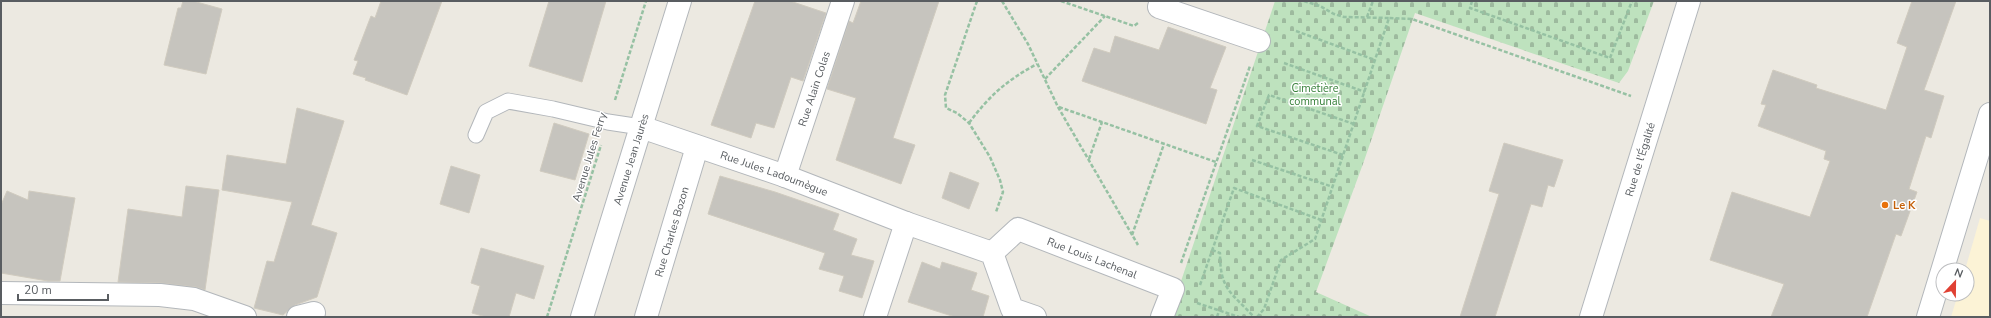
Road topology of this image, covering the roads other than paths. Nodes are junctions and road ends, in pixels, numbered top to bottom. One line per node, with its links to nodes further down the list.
1 (680, 1): 7 (street, Avenue Jean Jaurès)
2 (844, 1): 10 (street, Rue Alain Colas)
3 (1689, 1): 20 (street, Rue de l'Égalité)
4 (1160, 4): 5 (street)
5 (1259, 41)
6 (1990, 114): 21 (street)
7 (641, 127): 8 (lane); 9 (street, Rue Jules Ladoumègue); 15 (street, Avenue Jean Jaurès)
8 (476, 135)
9 (698, 147): 10 (street, Rue Jules Ladoumègue); 16 (street, Rue Charles Bozon)
10 (785, 176): 11 (street, Rue Jules Ladoumègue)
11 (906, 223): 12 (street); 17 (street)
12 (992, 253): 18 (street); 19 (street, Rue Louis Lachenal)
13 (1, 293): 14 (street)
14 (245, 317)
15 (582, 317)
16 (646, 317)
17 (875, 317)
18 (1035, 317)
19 (1162, 317)
20 (1591, 317)
21 (1928, 317)

